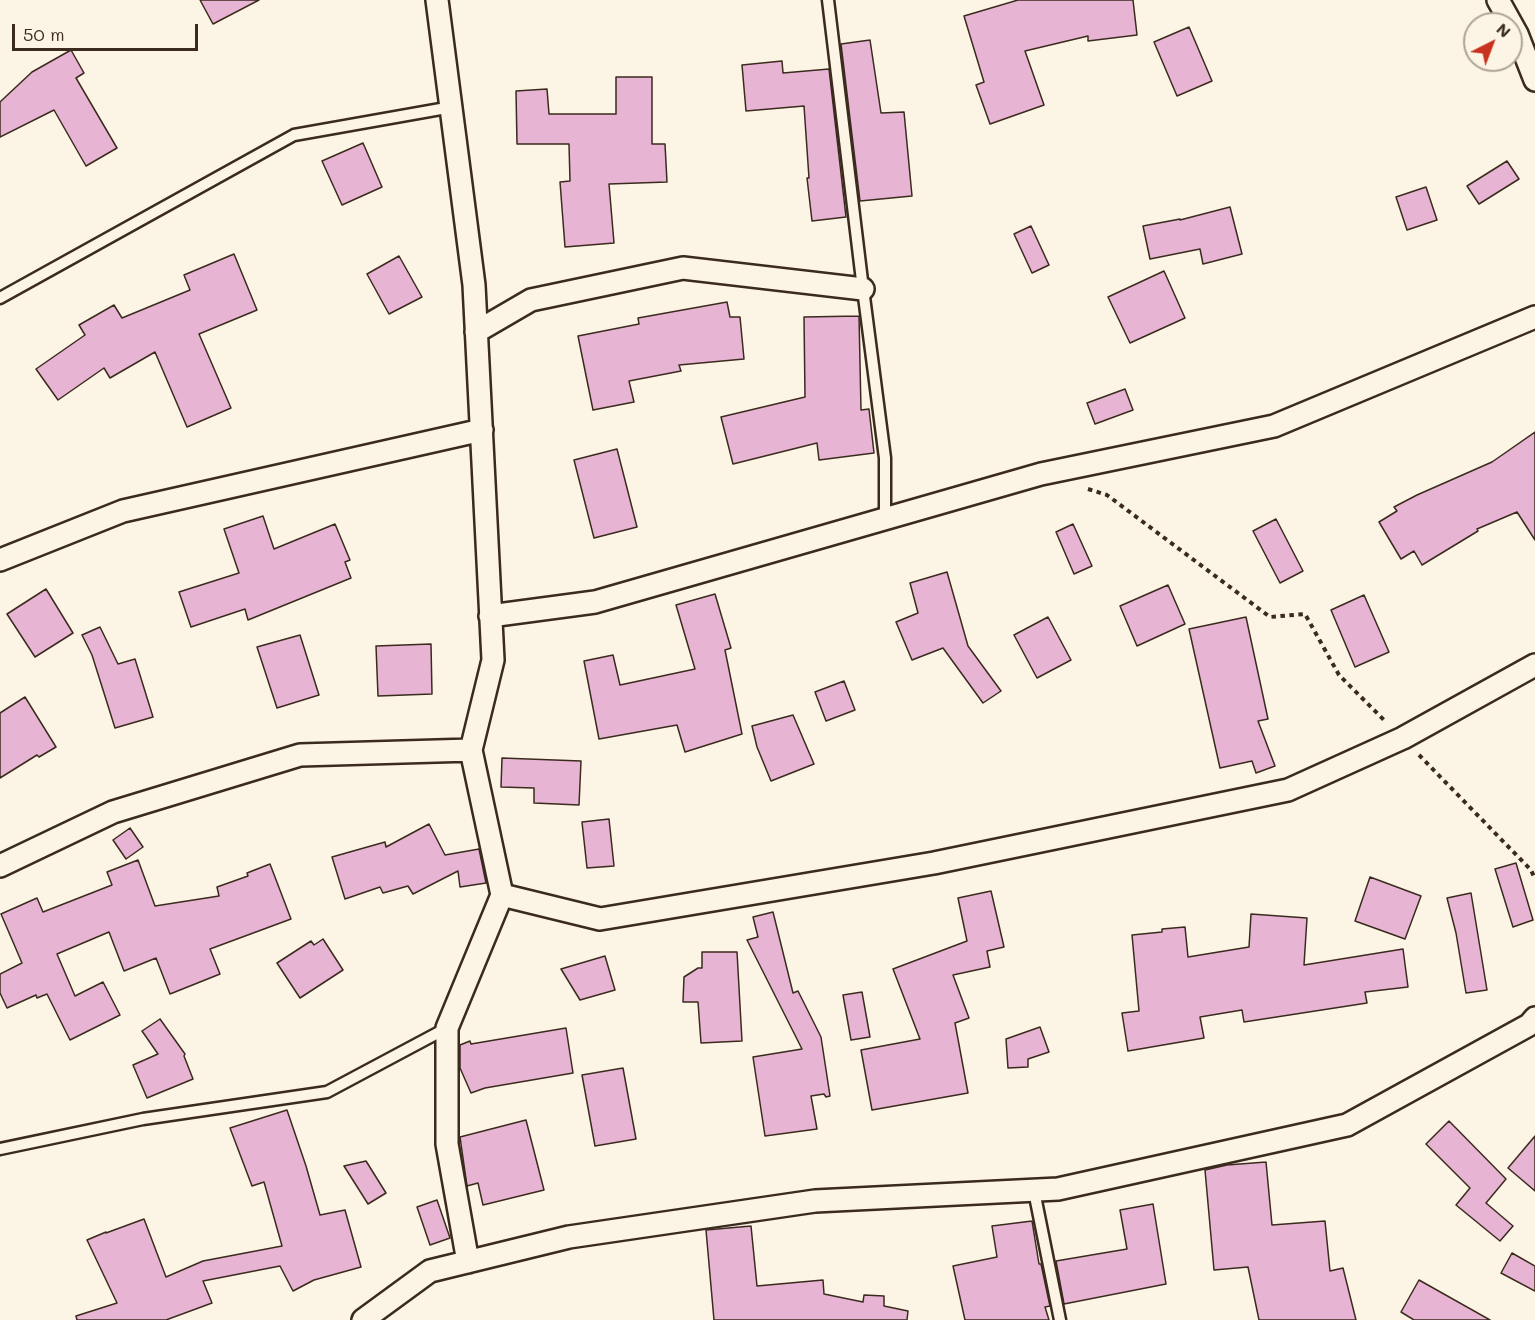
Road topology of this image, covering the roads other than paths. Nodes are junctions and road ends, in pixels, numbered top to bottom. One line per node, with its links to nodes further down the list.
1 (437, 0): 5 (street)
2 (828, 0): 6 (lane)
3 (1498, 0): 4 (street)
4 (1535, 80)
5 (452, 107): 7 (lane); 9 (street)
6 (862, 289): 9 (street); 11 (lane)
7 (0, 298)
8 (1535, 317): 11 (street)
9 (476, 332): 10 (street)
10 (482, 430): 12 (street); 13 (street)
11 (885, 520): 13 (street)
12 (0, 560)
13 (490, 616): 15 (street)
14 (1535, 665): 17 (street)
15 (471, 750): 16 (street); 17 (street)
16 (0, 866)
17 (502, 895): 19 (street)
18 (1535, 1018): 21 (street)
19 (447, 1028): 20 (lane); 22 (street)
20 (0, 1149)
21 (1035, 1191): 22 (street); 24 (lane)
22 (468, 1262): 23 (street)
23 (363, 1320)
24 (1060, 1320)

